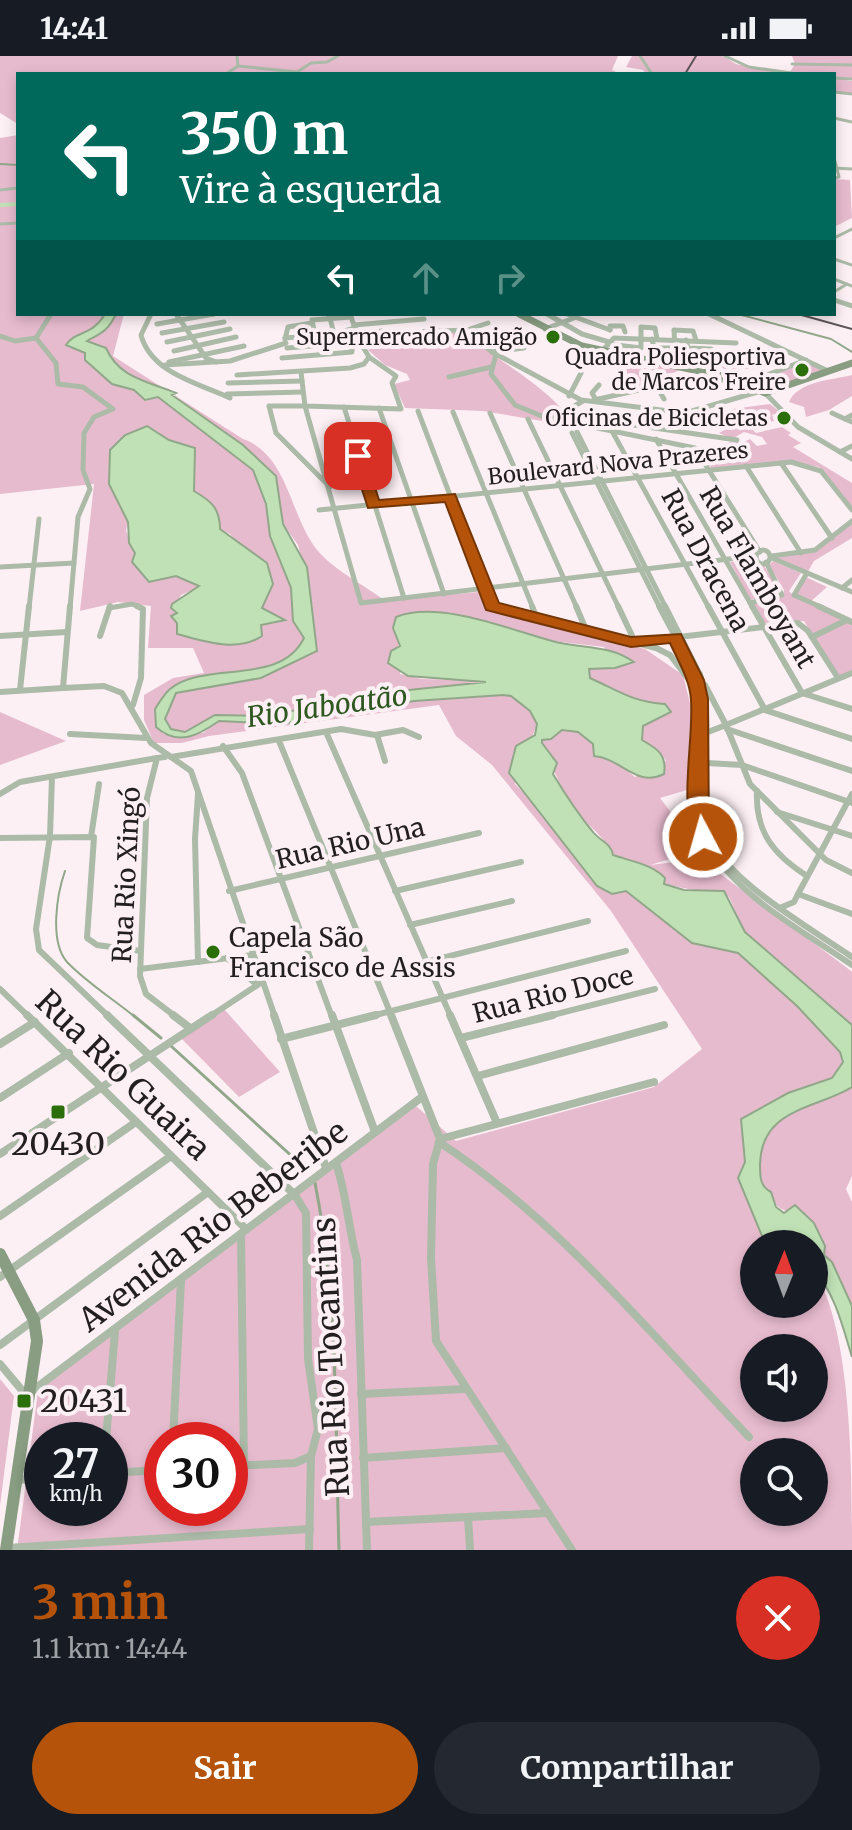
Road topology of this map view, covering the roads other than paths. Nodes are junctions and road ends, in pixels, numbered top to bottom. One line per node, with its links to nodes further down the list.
1 (237, 56): 7 (street)
2 (338, 56): 7 (street)
3 (725, 56): 9 (street)
4 (792, 56): 5 (street)
5 (792, 64): 6 (street); 10 (street)
6 (852, 65)
7 (238, 66): 8 (street)
8 (229, 72)
9 (781, 72)
10 (788, 72)
11 (847, 113): 13 (street)
12 (836, 118): 13 (street)
13 (842, 119): 14 (street)
14 (852, 122)
15 (50, 316): 55 (street)
16 (150, 316): 79 (street)
17 (178, 316): 31 (street)
18 (203, 316): 31 (street)
19 (330, 316): 35 (street); 49 (street)
20 (350, 316): 39 (street)
21 (371, 316): 38 (street)
22 (390, 316): 33 (street)
23 (523, 316): 30 (main road)
24 (539, 316): 30 (street)
25 (550, 316): 34 (street)
26 (570, 316): 28 (street)
27 (713, 316): 78 (street)
28 (574, 318): 34 (street); 40 (street)
29 (424, 319): 33 (street)
30 (529, 319): 43 (main road)
31 (181, 320): 37 (street); 41 (street)
32 (224, 322): 41 (street)
33 (392, 322): 38 (street)
34 (562, 322): 43 (street); 50 (street)
35 (312, 323): 52 (street); 65 (street)
36 (488, 323): 44 (street)
37 (157, 324)
38 (375, 324): 39 (street); 48 (street)
39 (354, 326): 49 (street); 66 (street)
40 (593, 327): 45 (street); 50 (street)
41 (187, 329): 47 (street); 53 (street)
42 (230, 329): 53 (street)
43 (545, 329): 71 (main road)
44 (467, 330): 48 (street); 72 (street)
45 (610, 330): 46 (street); 61 (street)
46 (625, 332)
47 (162, 333)
48 (382, 333): 66 (street)
49 (334, 334): 52 (street)
50 (582, 334): 56 (street); 61 (street)
51 (0, 336): 55 (street)
52 (315, 336): 65 (street)
53 (192, 337): 63 (street); 67 (street)
54 (236, 337): 67 (street)
55 (36, 338): 154 (street)
56 (574, 338)
57 (641, 339): 58 (street); 58 (street); 61 (street); 61 (street)
58 (654, 339): 59 (street); 59 (street)
59 (673, 339): 60 (street); 62 (street)
60 (696, 340): 62 (street); 73 (street)
61 (610, 341): 71 (street)
62 (686, 341): 62 (street)
63 (167, 342)
64 (352, 342): 65 (street); 66 (street); 77 (street)
65 (286, 343): 77 (street); 80 (street)
66 (360, 343): 75 (street)
67 (199, 346): 70 (street); 74 (street)
68 (244, 346): 74 (street)
69 (524, 348): 72 (street)
70 (174, 351)
71 (602, 351): 90 (main road)
72 (494, 353): 83 (street); 99 (street)
73 (736, 353)
74 (204, 354): 79 (street); 80 (street)
75 (369, 357): 86 (street); 105 (street)
76 (282, 358): 77 (street)
77 (290, 358)
78 (806, 360): 85 (street); 93 (street)
79 (166, 363): 82 (street); 84 (street)
80 (218, 363): 82 (street)
81 (852, 363): 85 (main road)
82 (179, 366): 84 (street)
83 (491, 367): 89 (street); 114 (street)
84 (169, 370): 98 (street)
85 (828, 371): 97 (main road)
86 (301, 372): 88 (street); 91 (street)
87 (581, 373): 99 (street)
88 (237, 375)
89 (449, 377)
90 (736, 379): 93 (main road); 95 (street)
91 (302, 381): 92 (street); 96 (street)
92 (228, 383)
93 (746, 383): 97 (main road)
94 (599, 385): 102 (street)
95 (657, 387): 101 (street); 102 (street)
96 (303, 392): 98 (street); 103 (street)
97 (763, 392): 107 (street); 127 (street)
98 (222, 394): 100 (street)
99 (569, 396): 102 (street)
100 (230, 398)
101 (664, 399)
102 (590, 401): 109 (street); 114 (street)
103 (305, 405): 104 (street); 128 (street); 130 (street)
104 (344, 407): 105 (street); 143 (street)
105 (379, 408): 142 (street)
106 (418, 411): 141 (street)
107 (700, 411): 109 (street); 119 (street)
108 (453, 412): 140 (street)
109 (655, 412): 122 (street)
110 (490, 413): 139 (street)
111 (832, 413): 115 (street)
112 (852, 415): 115 (street)
113 (528, 419): 137 (street)
114 (552, 419): 121 (street)
115 (845, 419): 118 (street)
116 (724, 420): 119 (street)
117 (606, 421): 122 (street)
118 (852, 422)
119 (714, 423): 120 (street)
120 (697, 425)
121 (612, 431): 124 (street); 135 (street, Rua Dracena)
122 (645, 431): 125 (street)
123 (574, 432): 136 (street)
124 (656, 439): 133 (street); 134 (street, Rua Flamboyant)
125 (737, 440)
126 (852, 446): 127 (street)
127 (840, 452): 129 (street)
128 (320, 457): 130 (street); 138 (street)
129 (852, 459)
130 (304, 460): 138 (street)
131 (781, 463): 132 (street, Boulevard Nova Prazeres); 146 (street, Boulevard Nova Prazeres); 149 (street)
132 (746, 466): 133 (street, Boulevard Nova Prazeres); 150 (street)
133 (709, 470): 134 (street, Boulevard Nova Prazeres); 151 (street)
134 (675, 474): 135 (street, Boulevard Nova Prazeres); 153 (street, Rua Flamboyant)
135 (639, 477): 136 (street, Boulevard Nova Prazeres); 155 (street, Rua Dracena)
136 (598, 482): 137 (street, Boulevard Nova Prazeres); 158 (street)
137 (561, 486): 139 (street, Boulevard Nova Prazeres); 160 (street)
138 (330, 487): 144 (street)
139 (523, 490): 140 (street, Boulevard Nova Prazeres); 161 (street)
140 (486, 493): 141 (street, Boulevard Nova Prazeres); 163 (street)
141 (450, 497): 142 (street, Boulevard Nova Prazeres); 165 (street)
142 (411, 501): 143 (street, Boulevard Nova Prazeres); 167 (street)
143 (373, 505): 144 (street, Boulevard Nova Prazeres); 168 (street)
144 (336, 508): 145 (street, Boulevard Nova Prazeres); 168 (street)
145 (319, 510)
146 (852, 510)
147 (39, 519): 156 (street)
148 (852, 521): 149 (street)
149 (832, 538): 150 (street)
150 (801, 553): 152 (street)
151 (757, 554): 152 (street); 153 (street)
152 (770, 559): 159 (street); 169 (street)
153 (725, 560): 155 (street); 169 (street, Rua Flamboyant)
154 (74, 563): 156 (street); 174 (street)
155 (686, 565): 158 (street); 173 (street, Rua Dracena)
156 (33, 566): 157 (street); 176 (street)
157 (0, 567)
158 (644, 570): 160 (street); 179 (street)
159 (807, 573): 164 (street); 171 (street)
160 (604, 575): 161 (street); 181 (street)
161 (563, 580): 163 (street); 175 (street)
162 (852, 580): 164 (street)
163 (523, 584): 165 (street); 170 (street)
164 (842, 588): 166 (street)
165 (485, 589): 167 (street); 170 (street)
166 (852, 592)
167 (444, 594): 168 (street)
168 (404, 598)
169 (750, 603): 172 (street, Rua Flamboyant)
170 (537, 619): 175 (street)
171 (850, 621): 180 (street)
172 (763, 627): 173 (street); 180 (street); 190 (street, Rua Flamboyant)
173 (722, 631): 179 (street); 192 (street, Rua Dracena)
174 (67, 632): 176 (street); 187 (street)
175 (587, 632): 181 (street)
176 (26, 634): 177 (street); 188 (street)
177 (0, 636)
178 (100, 636): 191 (street)
179 (678, 637): 181 (street); 183 (street); 247 (street)
180 (812, 637): 184 (street)
181 (633, 642): 185 (street)
182 (852, 673): 184 (street)
183 (700, 674): 194 (street); 198 (street)
184 (840, 678): 186 (street); 190 (street)
185 (689, 680)
186 (852, 681)
187 (63, 688): 188 (street); 191 (street)
188 (20, 690): 189 (street)
189 (0, 692)
190 (802, 693): 192 (street); 193 (street)
191 (133, 705): 202 (street)
192 (763, 708): 195 (street); 203 (street)
193 (852, 709)
194 (719, 710): 195 (street); 196 (street)
195 (735, 719): 196 (street)
196 (727, 727): 198 (street); 209 (street); 210 (street)
197 (326, 732): 200 (street); 204 (street); 226 (street)
198 (707, 733): 208 (street)
199 (70, 734): 202 (street)
200 (377, 735): 201 (street); 207 (street)
201 (419, 737)
202 (147, 738): 206 (street)
203 (852, 739)
204 (279, 741): 205 (street); 228 (street)
205 (223, 746): 206 (street); 231 (street)
206 (165, 757): 211 (street); 213 (street); 240 (street, Rua Rio Xingó)
207 (385, 761)
208 (707, 763): 209 (street); 236 (street)
209 (742, 765): 214 (street); 216 (street)
210 (852, 771)
211 (52, 777): 215 (street); 221 (street)
212 (99, 784): 223 (street)
213 (199, 790): 232 (street); 245 (street)
214 (757, 791): 218 (street); 230 (street)
215 (1, 793): 217 (street)
216 (851, 800): 219 (street)
217 (0, 805)
218 (777, 812): 219 (street); 225 (street)
219 (832, 829): 222 (street); 225 (street)
220 (479, 833): 226 (street, Rua Rio Una)
221 (50, 836): 223 (street); 224 (street); 262 (street)
222 (852, 836)
223 (92, 837): 240 (street)
224 (0, 838)
225 (818, 852): 229 (street); 230 (street)
226 (380, 857): 228 (street, Rua Rio Una); 233 (street)
227 (521, 862): 233 (street)
228 (330, 869): 231 (street, Rua Rio Una); 253 (street)
229 (852, 873)
230 (807, 876): 234 (street)
231 (279, 880): 232 (street, Rua Rio Una); 255 (street)
232 (229, 891): 243 (street)
233 (395, 891): 239 (street)
234 (798, 894): 236 (street); 237 (street)
235 (512, 901): 239 (street)
236 (782, 907): 242 (street)
237 (852, 914)
238 (588, 921): 246 (street)
239 (410, 925): 246 (street)
240 (141, 951): 248 (street, Rua Rio Xingó)
241 (626, 951): 252 (street)
242 (852, 954)
243 (253, 955): 244 (street); 249 (street)
244 (227, 958): 245 (street); 249 (street)
245 (198, 962): 248 (street)
246 (426, 962): 252 (street)
247 (852, 965)
248 (140, 969): 257 (street, Rua Rio Xingó)
249 (260, 983): 257 (street); 259 (street)
250 (655, 989): 258 (street, Rua Rio Doce)
251 (2, 993): 254 (street, Rua Rio Guaira)
252 (442, 998): 253 (street); 258 (street)
253 (390, 1011): 255 (street); 266 (street)
254 (35, 1022): 260 (street); 261 (street, Rua Rio Guaira)
255 (335, 1025): 259 (street); 270 (street)
256 (664, 1025): 263 (street)
257 (190, 1028): 262 (street)
258 (461, 1038): 263 (street)
259 (281, 1039): 275 (street)
260 (0, 1044)
261 (69, 1053): 265 (street, Rua Rio Guaira); 267 (street)
262 (148, 1057): 265 (street); 277 (street)
263 (478, 1076): 269 (street)
264 (654, 1082): 269 (street)
265 (101, 1087): 268 (street, Rua Rio Guaira); 272 (street)
266 (422, 1097): 270 (street, Avenida Rio Beberibe); 271 (street)
267 (0, 1098)
268 (136, 1122): 273 (street, Rua Rio Guaira); 278 (street)
269 (497, 1123): 271 (street)
270 (375, 1132): 274 (street, Avenida Rio Beberibe)
271 (439, 1141): 287 (street); 293 (street)
272 (0, 1154)
273 (171, 1156): 276 (street, Rua Rio Guaira); 281 (street)
274 (336, 1163): 275 (street, Avenida Rio Beberibe); 288 (street, Rua Rio Tocantins)
275 (326, 1168): 277 (street, Avenida Rio Beberibe)
276 (208, 1192): 279 (street, Rua Rio Guaira); 283 (street)
277 (295, 1195): 279 (street, Avenida Rio Beberibe); 295 (street)
278 (0, 1216)
279 (244, 1232): 282 (street, Avenida Rio Beberibe); 292 (street)
280 (0, 1254): 281 (main road)
281 (5, 1274): 283 (main road)
282 (181, 1281): 284 (street, Avenida Rio Beberibe); 291 (street)
283 (34, 1320): 285 (street); 289 (main road)
284 (115, 1331): 289 (street, Avenida Rio Beberibe); 290 (street)
285 (0, 1345)
286 (0, 1364): 289 (street)
287 (465, 1389): 288 (street); 294 (street)
288 (361, 1394): 296 (street, Rua Rio Tocantins)
289 (31, 1395): 299 (main road)
290 (107, 1422)
291 (174, 1422)
292 (244, 1422)
293 (749, 1437)
294 (506, 1448): 296 (street); 300 (street)
295 (311, 1456): 297 (street); 303 (street)
296 (363, 1458): 302 (street, Rua Rio Tocantins)
297 (248, 1465)
298 (24, 1479): 299 (street)
299 (17, 1480): 304 (main road)
300 (548, 1513): 301 (street); 308 (street)
301 (468, 1517): 302 (street); 307 (street)
302 (366, 1522): 306 (street, Rua Rio Tocantins)
303 (310, 1529): 304 (street); 305 (street)
304 (6, 1549)
305 (309, 1550)
306 (367, 1550)
307 (470, 1550)
308 (572, 1550)

